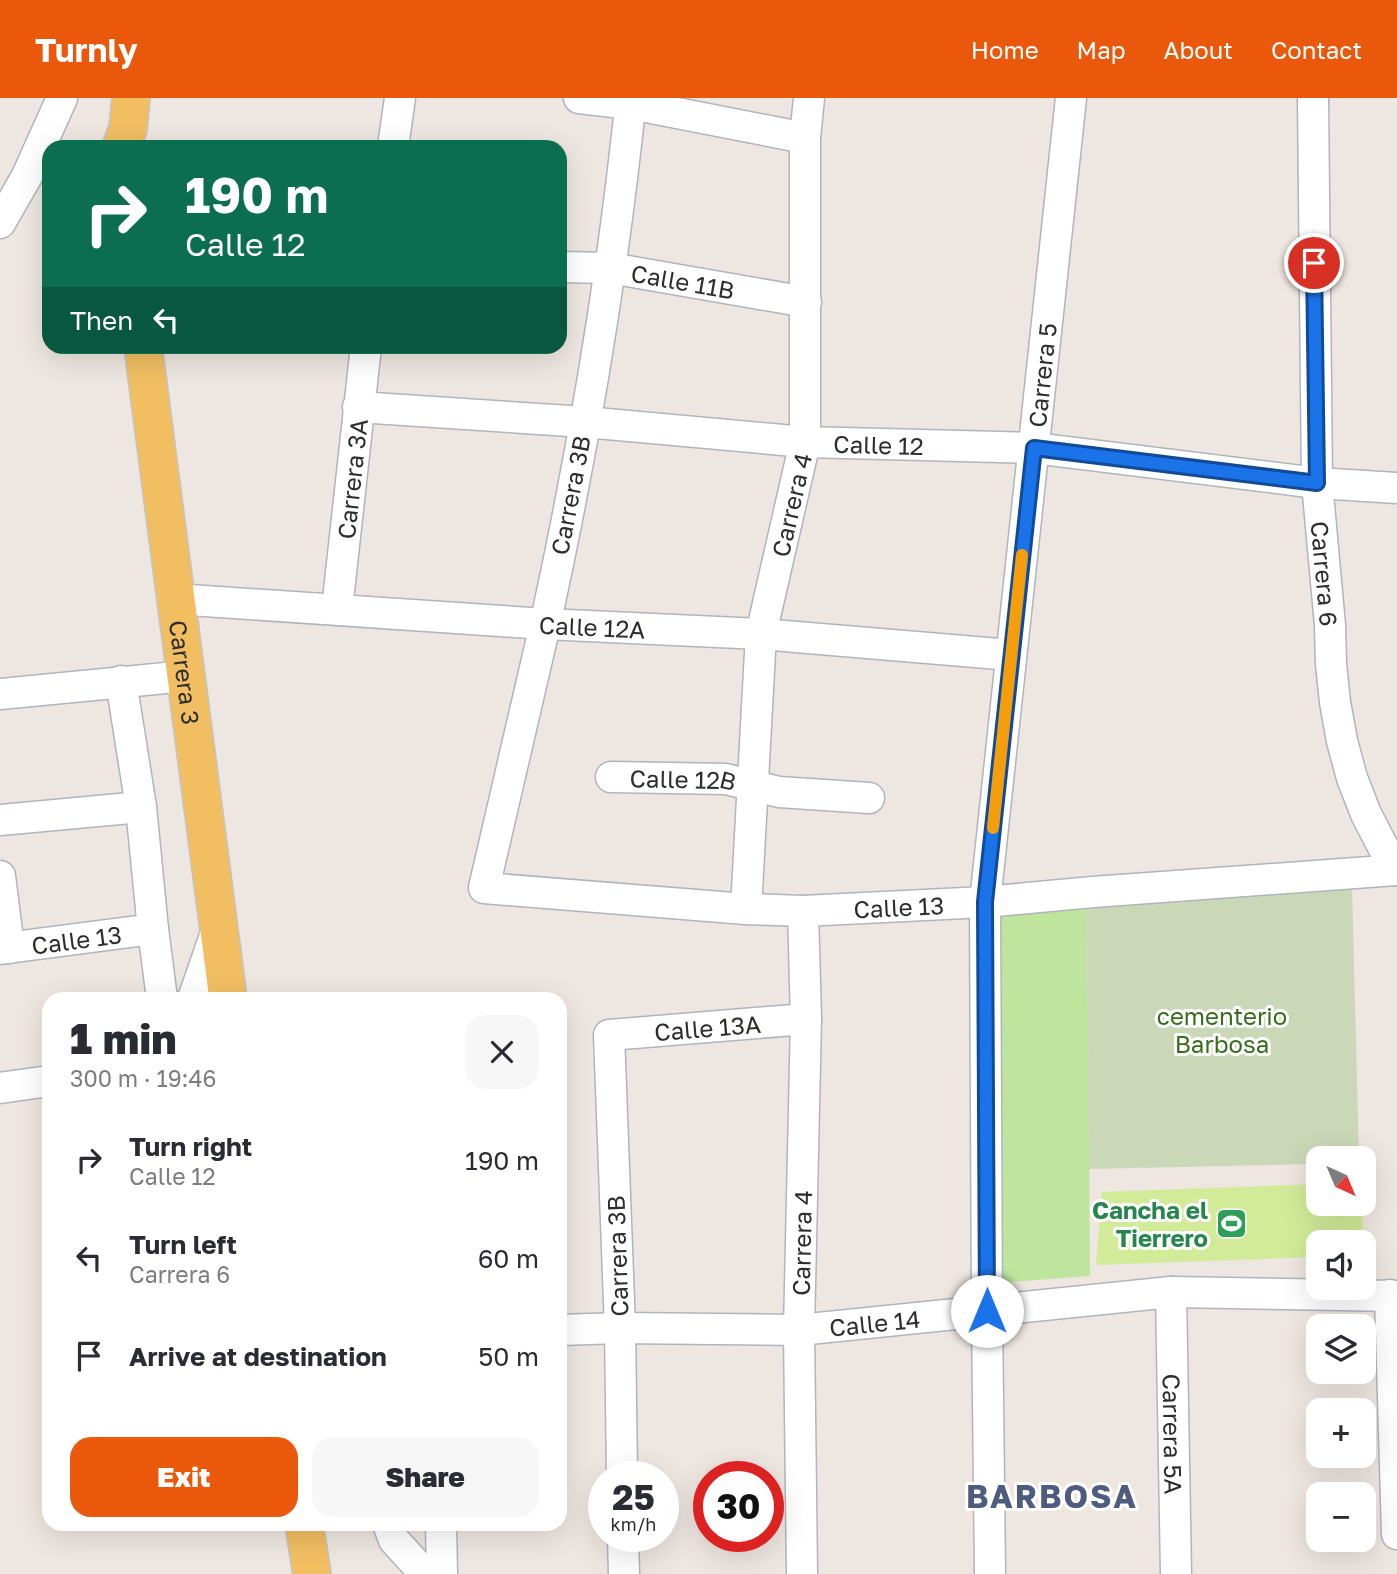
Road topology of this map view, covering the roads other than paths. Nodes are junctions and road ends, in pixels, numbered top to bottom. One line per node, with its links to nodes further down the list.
1 (61, 98): 11 (street)
2 (106, 98): 12 (main road)
3 (131, 98): 13 (main road)
4 (400, 98): 14 (street)
5 (579, 98): 9 (street)
6 (809, 98): 10 (street, Carrera 4)
7 (1071, 98): 25 (street, Carrera 5)
8 (1313, 98): 26 (street, Carrera 6)
9 (631, 101): 10 (street); 18 (street, Carrera 3B)
10 (806, 138): 19 (street, Carrera 4)
11 (43, 140)
12 (115, 140)
13 (122, 140)
14 (394, 140)
15 (42, 142): 16 (street)
16 (0, 223)
17 (567, 267): 18 (street, Calle 11B)
18 (610, 268): 19 (street, Calle 11B); 23 (street, Carrera 3B)
19 (806, 302): 24 (street, Carrera 4)
20 (144, 354): 28 (main road, Carrera 3)
21 (365, 354): 22 (street, Carrera 3A)
22 (358, 407): 23 (street, Calle 12); 29 (street, Carrera 3A)
23 (585, 422): 24 (street, Calle 12); 30 (street, Carrera 3B)
24 (805, 442): 25 (street, Calle 12); 31 (street, Carrera 4)
25 (1034, 448): 26 (street, Calle 12); 32 (street, Carrera 5)
26 (1317, 483): 27 (street, Calle 12); 41 (street, Carrera 6)
27 (1397, 488)
28 (175, 598): 29 (street, Calle 12A); 33 (main road, Carrera 3)
29 (337, 609): 30 (street, Calle 12A)
30 (545, 624): 31 (street, Calle 12A); 43 (street, Carrera 3B)
31 (761, 634): 32 (street, Calle 12A); 37 (street, Carrera 4)
32 (1011, 655): 44 (street, Carrera 5)
33 (186, 676): 34 (street); 47 (main road, Carrera 3)
34 (121, 681): 35 (street); 39 (street)
35 (0, 694)
36 (611, 777): 37 (street, Calle 12B)
37 (752, 784): 38 (street, Calle 12B); 45 (street, Carrera 4)
38 (869, 798)
39 (141, 807): 40 (street); 48 (street)
40 (0, 820)
41 (1396, 870): 44 (street, Calle 13)
42 (0, 876): 49 (street)
43 (484, 888): 45 (street, Calle 13)
44 (985, 902): 46 (street, Calle 13); 59 (street, Carrera 5)
45 (746, 909): 46 (street, Calle 13)
46 (803, 911): 53 (street, Carrera 4)
47 (219, 927): 51 (street); 52 (main road, Carrera 3)
48 (153, 929): 49 (street, Calle 13); 50 (street)
49 (4, 949)
50 (161, 992)
51 (196, 992)
52 (227, 992)
53 (806, 1019): 54 (street, Calle 13A); 62 (street, Carrera 4)
54 (609, 1035): 60 (street, Carrera 3B)
55 (42, 1082): 56 (street)
56 (0, 1088)
57 (1171, 1292): 58 (street, Calle 14); 59 (street, Calle 14); 75 (street, Carrera 5A)
58 (1393, 1296): 67 (street)
59 (987, 1311): 62 (street, Calle 14); 74 (street, Carrera 5)
60 (620, 1328): 61 (street, Calle 14); 62 (street, Calle 14); 63 (street, Carrera 3B)
61 (567, 1329)
62 (799, 1330): 73 (street, Carrera 4)
63 (622, 1461)
64 (305, 1531): 69 (main road)
65 (391, 1531): 70 (street)
66 (442, 1531): 71 (street)
67 (1397, 1534)
68 (623, 1552): 72 (street)
69 (312, 1574)
70 (425, 1574)
71 (442, 1574)
72 (624, 1574)
73 (802, 1574)
74 (990, 1574)
75 (1176, 1574)

